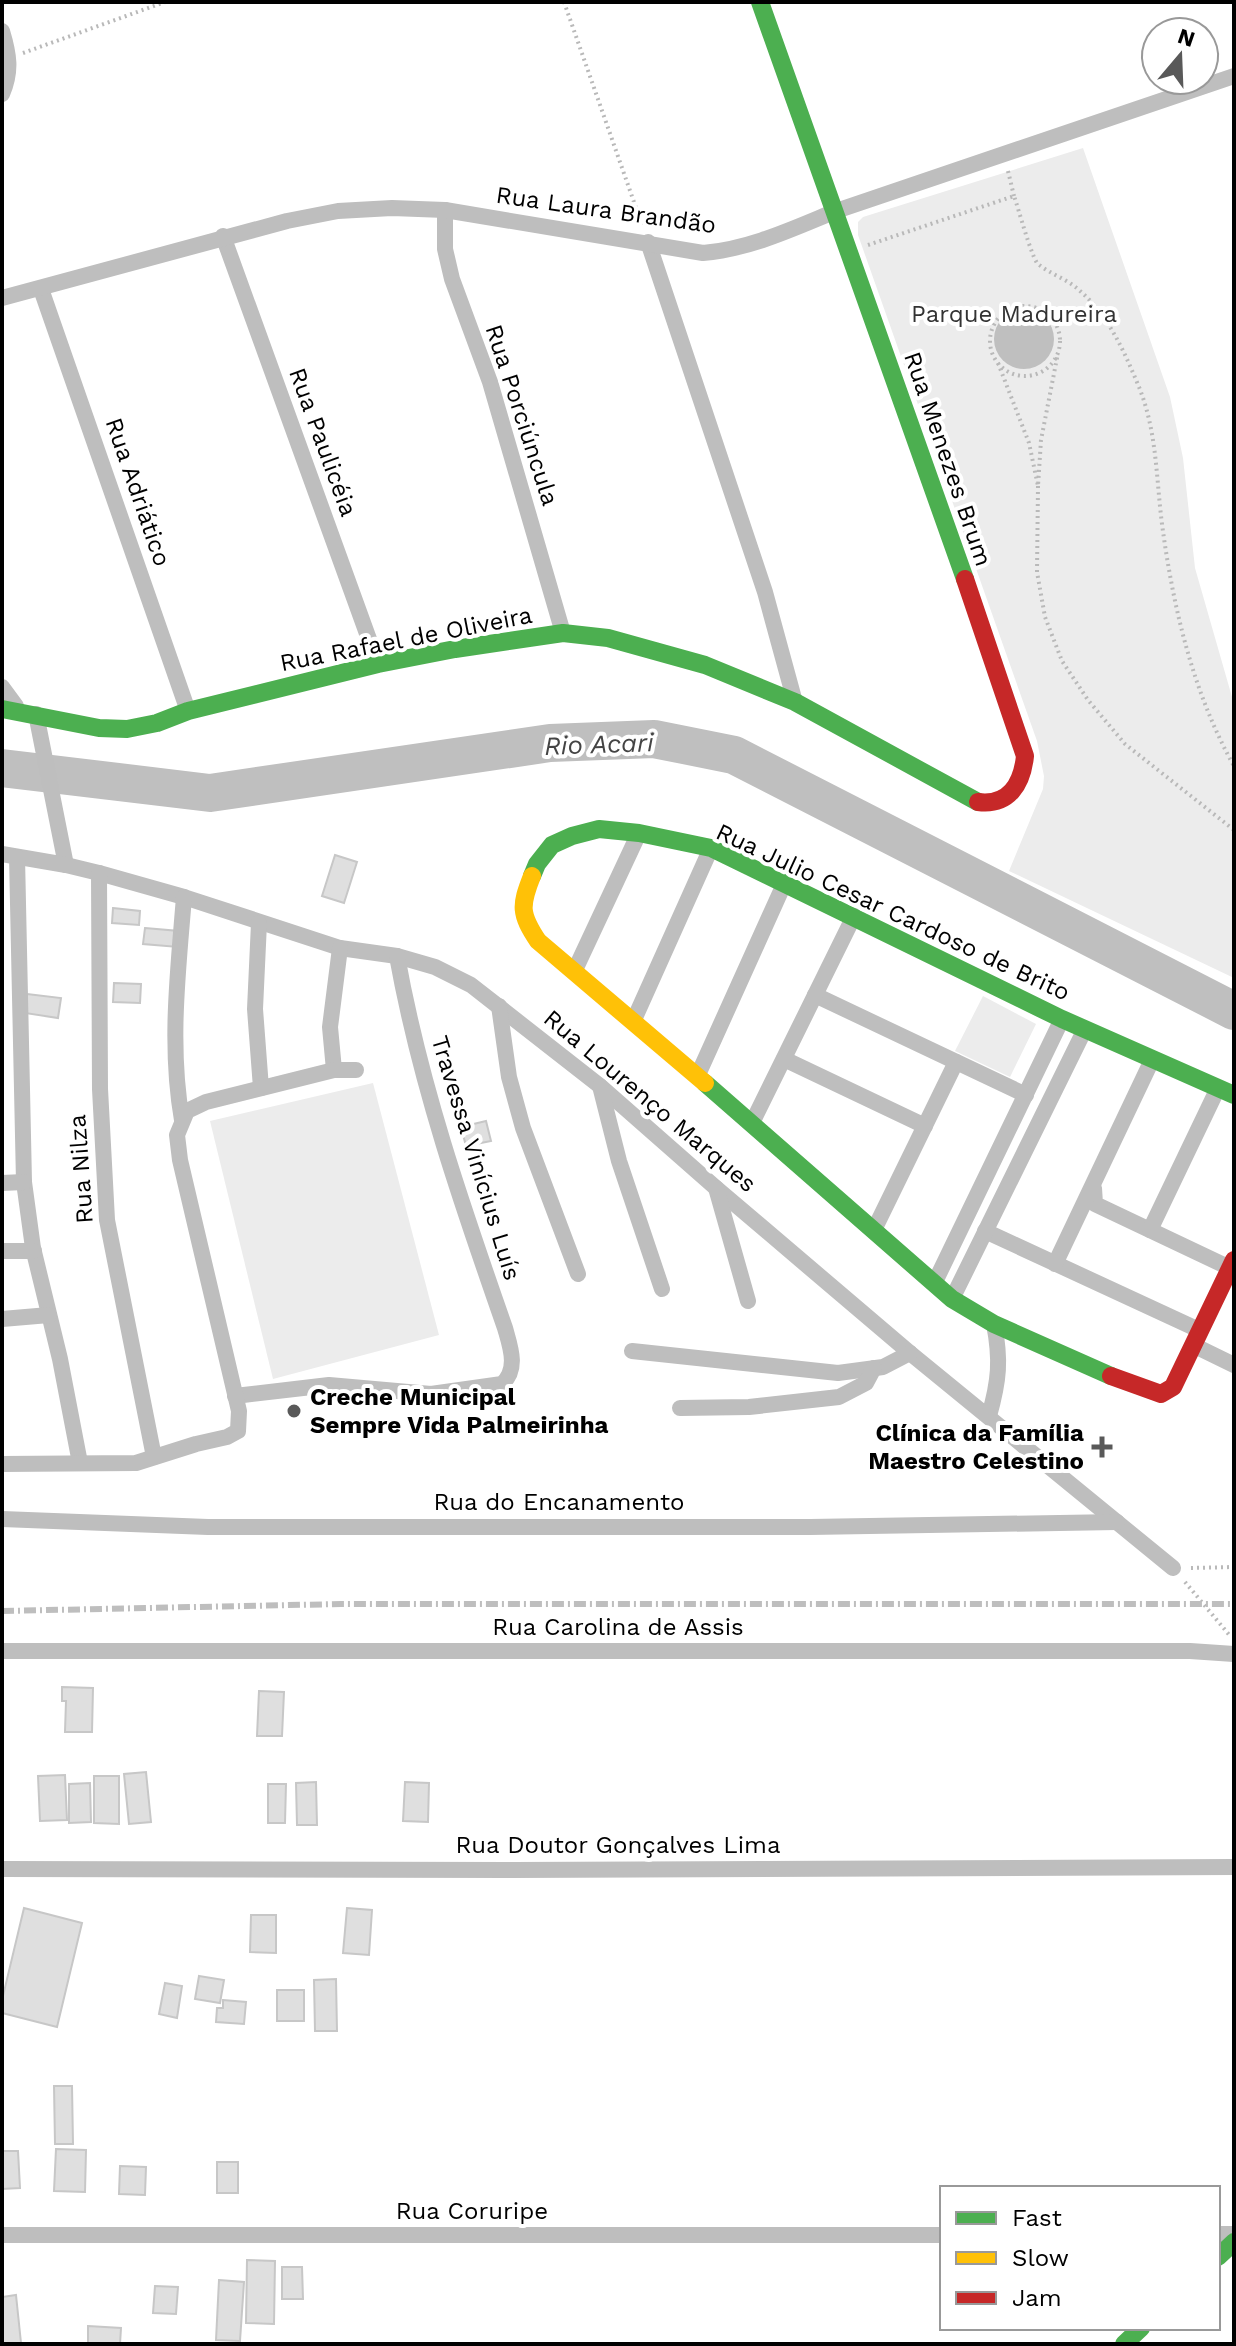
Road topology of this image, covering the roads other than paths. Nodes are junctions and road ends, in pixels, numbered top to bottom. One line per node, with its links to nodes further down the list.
1 (760, 2): 6 (street, Rua Menezes Brum)
2 (2, 31): 4 (street)
3 (1234, 76): 6 (street, Rua Laura Brandão)
4 (2, 94)
5 (445, 210): 7 (street, Rua Laura Brandão); 8 (street, Rua Laura Brandão); 11 (street, Rua Porciúncula)
6 (836, 211): 8 (street, Rua Laura Brandão); 17 (street, Rua Menezes Brum)
7 (223, 236): 9 (street, Rua Laura Brandão); 12 (street, Rua Paulicéia)
8 (648, 242): 14 (street)
9 (41, 289): 10 (street, Rua Laura Brandão); 16 (street, Rua Adriático)
10 (2, 298)
11 (563, 633): 12 (street, Rua Rafael de Oliveira); 14 (street, Rua Rafael de Oliveira)
12 (378, 664): 16 (street, Rua Rafael de Oliveira)
13 (2, 687): 15 (street)
14 (795, 702): 17 (street, Rua Rafael de Oliveira)
15 (18, 710): 16 (street, Rua Rafael de Oliveira); 21 (street)
16 (188, 711)
17 (1010, 796)
18 (639, 833): 19 (street, Rua Julio Cesar Cardoso de Brito); 29 (street); 29 (street, Rua Julio Cesar Cardoso de Brito)
19 (711, 848): 23 (street, Rua Julio Cesar Cardoso de Brito); 33 (street)
20 (10, 855): 21 (street, Rua Lourenço Marques); 48 (street)
21 (66, 865): 22 (street, Rua Lourenço Marques)
22 (99, 873): 24 (street, Rua Lourenço Marques); 75 (street, Rua Nilza)
23 (785, 882): 25 (street, Rua Julio Cesar Cardoso de Brito); 40 (street)
24 (184, 897): 26 (street, Rua Lourenço Marques); 45 (street)
25 (854, 916): 30 (street); 32 (street, Rua Julio Cesar Cardoso de Brito)
26 (259, 923): 27 (street, Rua Lourenço Marques); 42 (street)
27 (340, 948): 28 (street, Rua Lourenço Marques); 38 (street)
28 (397, 956): 31 (street, Rua Lourenço Marques); 72 (street, Travessa Vinícius Luís)
29 (574, 972): 33 (street, Rua Julio Cesar Cardoso de Brito)
30 (815, 995): 35 (street); 37 (street)
31 (499, 1006): 41 (street, Rua Lourenço Marques); 58 (street)
32 (1062, 1019): 34 (street, Rua Julio Cesar Cardoso de Brito); 44 (street)
33 (633, 1022): 40 (street, Rua Julio Cesar Cardoso de Brito)
34 (1085, 1029): 36 (street, Rua Julio Cesar Cardoso de Brito); 54 (street)
35 (784, 1059): 46 (street); 47 (street)
36 (1152, 1060): 43 (street, Rua Julio Cesar Cardoso de Brito); 51 (street)
37 (956, 1062): 44 (street); 47 (street)
38 (334, 1070): 39 (street); 42 (street)
39 (356, 1070)
40 (697, 1077): 46 (street, Rua Julio Cesar Cardoso de Brito)
41 (600, 1086): 50 (street, Rua Lourenço Marques); 61 (street)
42 (261, 1088): 45 (street)
43 (1226, 1092): 53 (street)
44 (1026, 1095): 60 (street)
45 (182, 1120): 72 (street)
46 (752, 1123): 52 (street, Rua Julio Cesar Cardoso de Brito)
47 (925, 1126): 52 (street)
48 (24, 1182): 49 (street); 56 (street)
49 (2, 1183)
50 (716, 1188): 63 (street); 69 (street, Rua Lourenço Marques)
51 (1094, 1188): 53 (street); 57 (street)
52 (874, 1230): 60 (street, Rua Julio Cesar Cardoso de Brito)
53 (1150, 1230): 59 (street)
54 (985, 1231): 57 (street); 62 (street)
55 (2, 1251): 56 (street)
56 (34, 1251): 64 (street)
57 (1055, 1264): 67 (street)
58 (578, 1274)
59 (1231, 1274): 67 (street, Rua Julio Cesar Cardoso de Brito)
60 (934, 1284): 62 (street, Rua Julio Cesar Cardoso de Brito)
61 (662, 1289)
62 (952, 1299): 66 (street, Rua Julio Cesar Cardoso de Brito)
63 (748, 1301)
64 (49, 1315): 65 (street); 76 (street)
65 (2, 1319)
66 (994, 1324): 67 (street, Rua Julio Cesar Cardoso de Brito); 74 (street)
67 (1196, 1338): 70 (street)
68 (632, 1351): 71 (street)
69 (910, 1353): 71 (street); 74 (street, Rua Lourenço Marques)
70 (1234, 1365)
71 (874, 1368): 73 (street)
72 (235, 1396): 75 (street)
73 (680, 1408)
74 (989, 1416): 79 (street, Rua Lourenço Marques)
75 (154, 1457): 76 (street)
76 (80, 1463): 77 (street)
77 (2, 1464)
78 (2, 1519): 79 (street, Rua do Encanamento)
79 (1117, 1522): 80 (street, Rua Lourenço Marques)
80 (1173, 1568)
81 (2, 1651): 82 (street, Rua Carolina de Assis)
82 (1234, 1654)
83 (1234, 1867): 84 (street, Rua Doutor Gonçalves Lima)
84 (2, 1869)
85 (2, 2235): 86 (street, Rua Coruripe)
86 (940, 2235)
87 (1139, 2330): 88 (street)
88 (1124, 2344)

